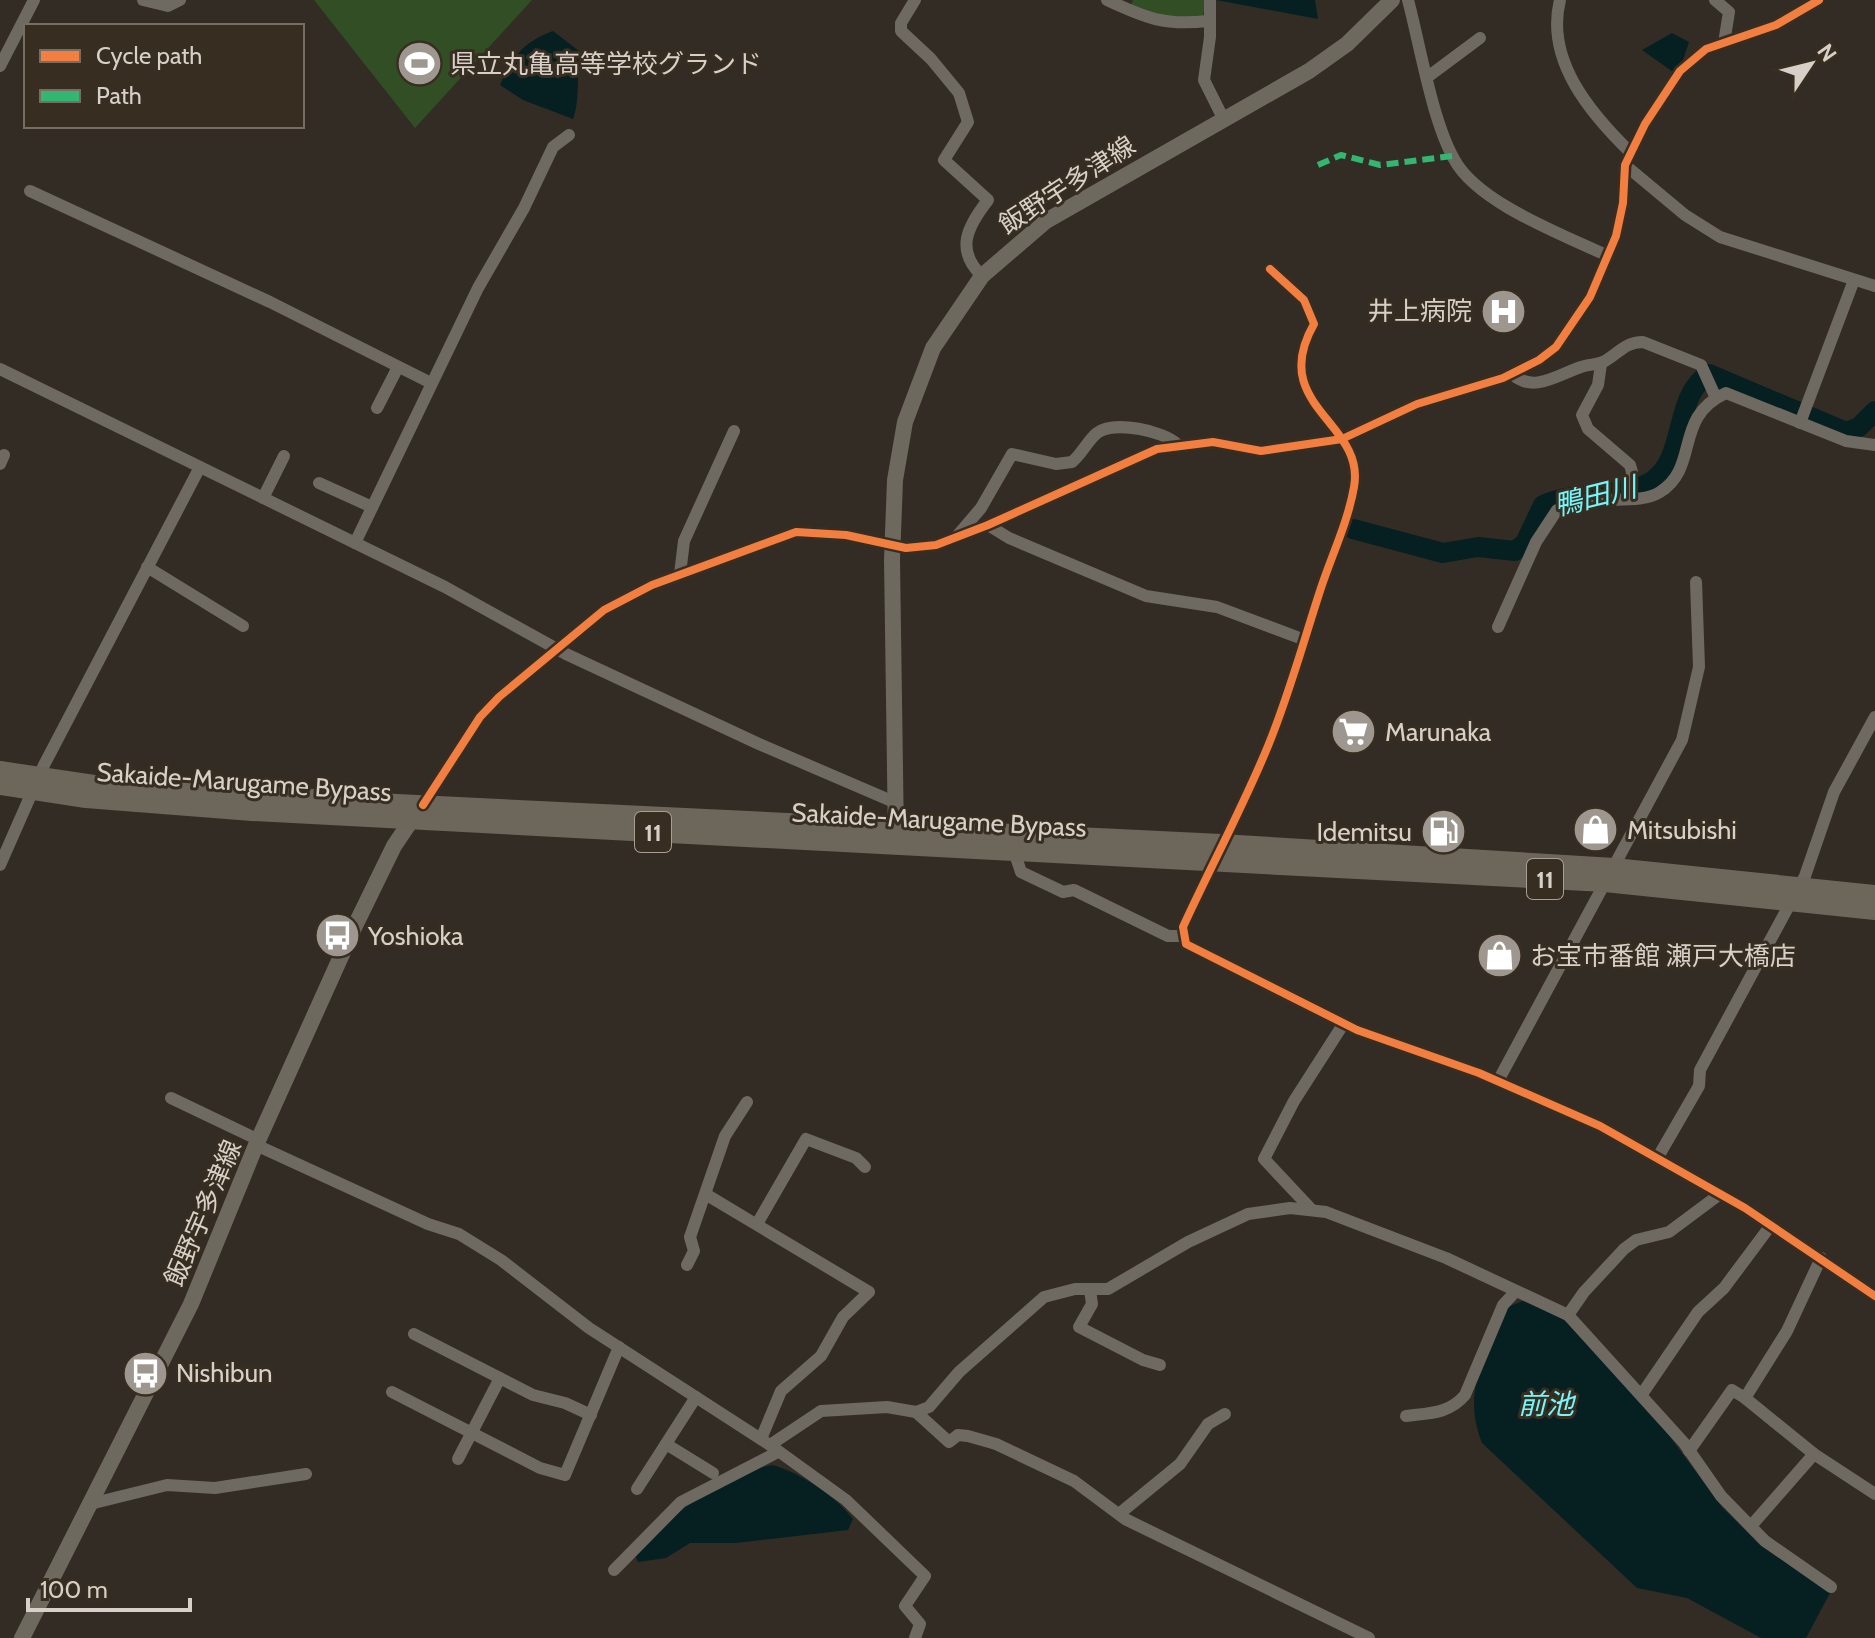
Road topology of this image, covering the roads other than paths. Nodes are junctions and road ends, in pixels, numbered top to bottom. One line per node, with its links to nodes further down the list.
1 (34, 0): 15 (street)
2 (143, 0): 3 (street)
3 (180, 0)
4 (915, 0): 23 (street)
5 (1107, 0): 12 (street)
6 (1210, 0): 12 (street)
7 (1392, 0): 17 (main road, 飯野宇多津線)
8 (1408, 0): 16 (street)
9 (1560, 0): 19 (street)
10 (1715, 0): 14 (street)
11 (1819, 0): 14 (street)
12 (1208, 21): 17 (street)
13 (1480, 38): 16 (street)
14 (1724, 43): 19 (street)
15 (0, 66)
16 (1429, 76): 21 (street)
17 (1224, 120): 23 (main road, 飯野宇多津線)
18 (569, 135): 30 (street)
19 (1628, 159): 21 (street); 24 (street)
20 (30, 191): 27 (street)
21 (1608, 256): 29 (street)
22 (1270, 269): 35 (street)
23 (982, 276): 47 (main road, 飯野宇多津線)
24 (1854, 280): 25 (street); 33 (street)
25 (1875, 286)
26 (1601, 364): 29 (street); 31 (street); 42 (street)
27 (398, 367): 30 (street); 32 (street)
28 (0, 369): 39 (street)
29 (1512, 374): 35 (street)
30 (431, 383): 43 (street)
31 (1716, 398): 33 (street); 42 (street)
32 (377, 408)
33 (1800, 423): 37 (street)
34 (734, 431): 49 (street)
35 (1342, 439): 36 (street); 53 (street)
36 (1177, 444): 44 (street); 45 (street)
37 (1875, 445)
38 (284, 456): 41 (street)
39 (200, 467): 41 (street); 48 (street)
40 (319, 483): 43 (street)
41 (263, 498): 46 (street)
42 (1630, 498): 52 (street)
43 (372, 507): 46 (street)
44 (988, 525): 45 (street); 53 (street)
45 (955, 537): 47 (street)
46 (355, 543): 54 (street)
47 (892, 545): 49 (street); 59 (main road, 飯野宇多津線)
48 (147, 567): 51 (street); 57 (street)
49 (680, 574): 54 (street)
50 (1696, 582): 65 (street)
51 (243, 626)
52 (1498, 627)
53 (1305, 640): 63 (street)
54 (558, 649): 59 (street); 60 (street)
55 (1875, 717): 66 (street)
56 (0, 771): 57 (highway, Sakaide-Marugame Bypass / 11)
57 (35, 783): 58 (highway, Sakaide-Marugame Bypass / 11); 60 (highway, Sakaide-Marugame Bypass / 11); 64 (street)
58 (0, 785)
59 (894, 802): 61 (main road, 飯野宇多津線)
60 (417, 812): 61 (highway, Sakaide-Marugame Bypass / 11); 74 (main road, 飯野宇多津線)
61 (895, 836): 62 (highway, Sakaide-Marugame Bypass / 11); 63 (highway, Sakaide-Marugame Bypass / 11)
62 (1014, 851): 63 (highway, Sakaide-Marugame Bypass / 11); 69 (street)
63 (1217, 852): 65 (highway, Sakaide-Marugame Bypass / 11); 69 (street)
64 (0, 865)
65 (1610, 875): 66 (highway, Sakaide-Marugame Bypass / 11); 71 (street)
66 (1795, 892): 67 (highway, Sakaide-Marugame Bypass / 11); 68 (highway, Sakaide-Marugame Bypass / 11); 75 (street)
67 (1875, 895)
68 (1875, 910)
69 (1183, 936): 70 (street)
70 (1344, 1023): 71 (street); 79 (street)
71 (1498, 1081): 75 (street)
72 (171, 1098): 74 (street)
73 (747, 1102): 78 (street)
74 (258, 1143): 89 (street); 110 (main road, 飯野宇多津線)
75 (1658, 1157): 77 (street)
76 (865, 1167): 80 (street)
77 (1720, 1194): 81 (street); 87 (street)
78 (707, 1195): 80 (street); 83 (street)
79 (1312, 1210): 84 (street); 85 (street)
80 (757, 1224): 102 (street)
81 (1771, 1225): 82 (street); 93 (street)
82 (1821, 1258): 86 (street); 95 (street)
83 (687, 1265)
84 (1090, 1290): 90 (street); 96 (street)
85 (1516, 1291): 87 (street); 99 (street)
86 (1875, 1296)
87 (1568, 1315): 93 (street)
88 (414, 1334): 91 (street)
89 (619, 1347): 94 (street); 98 (street)
90 (1160, 1365)
91 (500, 1378): 98 (street); 100 (street)
92 (392, 1392): 100 (street)
93 (1642, 1394): 103 (street)
94 (696, 1397): 101 (street); 102 (street)
95 (1745, 1398): 103 (street); 104 (street)
96 (916, 1412): 102 (street); 111 (street)
97 (1225, 1414): 111 (street)
98 (591, 1415): 100 (street)
99 (1406, 1416)
100 (472, 1433): 105 (street)
101 (666, 1444): 106 (street); 108 (street)
102 (770, 1445): 113 (street); 116 (street)
103 (1689, 1451): 112 (street)
104 (1814, 1454): 109 (street); 112 (street)
105 (458, 1459)
106 (713, 1473)
107 (306, 1474): 110 (street)
108 (637, 1489)
109 (1875, 1494)
110 (90, 1504): 115 (main road, 飯野宇多津線)
111 (1119, 1514): 117 (street)
112 (1751, 1526): 114 (street)
113 (614, 1570)
114 (1831, 1587)
115 (22, 1638)
116 (915, 1638)
117 (1369, 1638)

